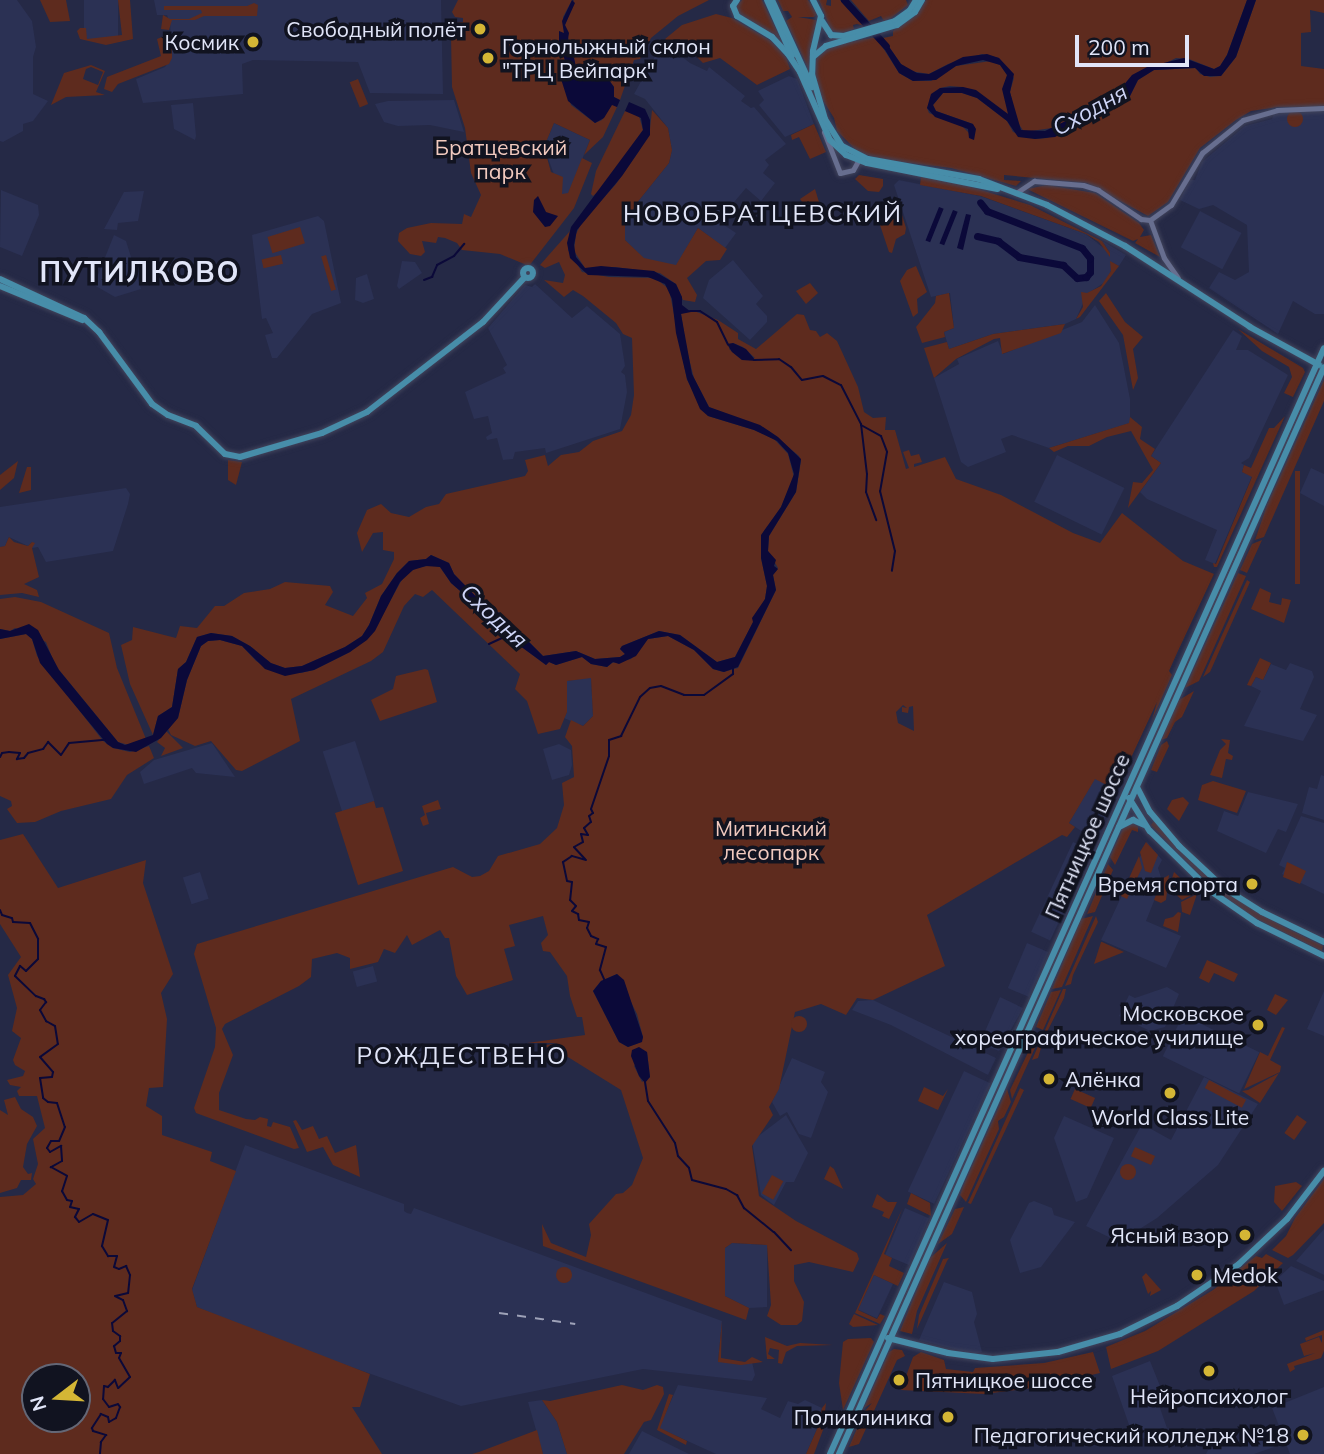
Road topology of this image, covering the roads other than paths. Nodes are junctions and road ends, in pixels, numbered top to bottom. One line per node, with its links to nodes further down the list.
1 (737, 0): 11 (main road)
2 (770, 0): 7 (main road)
3 (813, 0): 6 (main road)
4 (915, 0): 8 (main road)
5 (922, 0): 8 (main road)
6 (821, 16): 9 (main road); 10 (main road)
7 (779, 20): 11 (main road); 12 (main road)
8 (882, 28): 9 (main road)
9 (864, 33): 10 (main road)
10 (813, 59): 12 (main road)
11 (800, 72): 14 (main road)
12 (820, 104): 15 (main road)
13 (1324, 108): 18 (street)
14 (824, 129): 16 (main road); 16 (street)
15 (854, 154): 16 (street); 17 (main road)
16 (858, 161): 17 (main road)
17 (1016, 193): 18 (street); 20 (main road)
18 (1150, 220): 20 (street)
19 (524, 278): 23 (main road)
20 (1178, 278): 25 (main road)
21 (0, 279): 23 (main road)
22 (0, 286): 23 (main road)
23 (96, 328)
24 (1324, 348): 25 (main road, Пятницкое шоссе)
25 (1322, 366): 26 (main road, Пятницкое шоссе); 27 (main road, Пятницкое шоссе)
26 (1137, 785): 28 (main road, Пятницкое шоссе); 30 (main road)
27 (1127, 790): 28 (main road); 29 (main road, Пятницкое шоссе)
28 (1130, 801): 29 (main road); 30 (main road); 31 (main road); 32 (main road, Пятницкое шоссе)
29 (1121, 804): 36 (main road, Пятницкое шоссе)
30 (1150, 812): 33 (main road)
31 (1144, 825): 32 (main road); 34 (main road)
32 (1118, 828): 36 (main road, Пятницкое шоссе)
33 (1324, 942)
34 (1324, 956)
35 (1324, 1171): 36 (main road)
36 (885, 1336): 37 (main road, Пятницкое шоссе); 38 (main road, Пятницкое шоссе)
37 (830, 1454)
38 (838, 1454)

